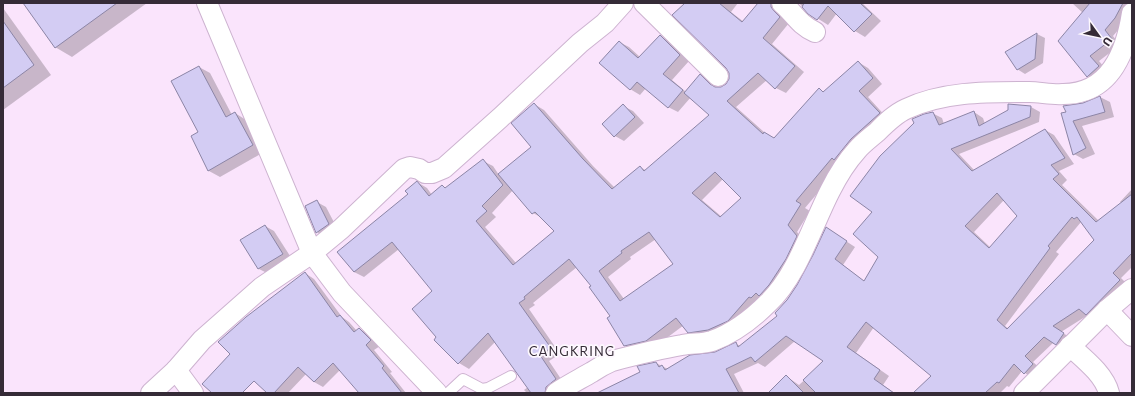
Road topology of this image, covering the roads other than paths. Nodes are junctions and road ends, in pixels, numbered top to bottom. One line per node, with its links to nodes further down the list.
1 (208, 3): 9 (street)
2 (623, 3): 9 (street)
3 (644, 3): 8 (street)
4 (782, 3): 6 (street)
5 (1132, 13): 7 (street)
6 (815, 32)
7 (1127, 56): 20 (street)
8 (718, 76)
9 (312, 253): 14 (street); 18 (street)
10 (1132, 288): 11 (street)
11 (1107, 310): 12 (street); 13 (street)
12 (1126, 331)
13 (1070, 346): 21 (street); 22 (street)
14 (176, 370): 16 (street); 17 (street)
15 (511, 376): 19 (lane)
16 (151, 393)
17 (193, 393)
18 (437, 393)
19 (448, 393)
20 (556, 393)
21 (1024, 393)
22 (1109, 393)

